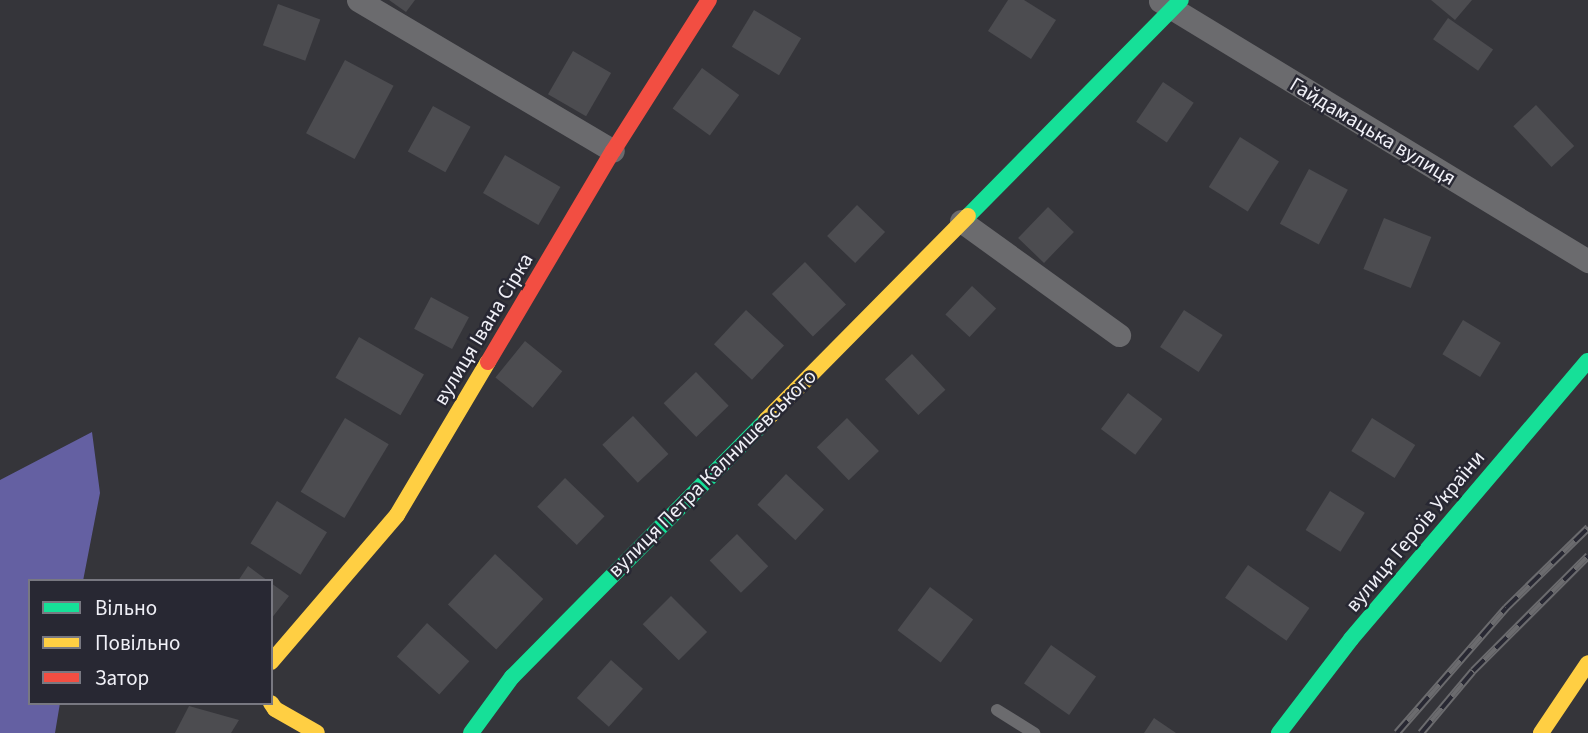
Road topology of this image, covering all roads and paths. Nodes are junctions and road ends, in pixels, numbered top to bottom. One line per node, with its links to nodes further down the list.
1 (358, 0): 4 (street)
2 (709, 0): 4 (street, вулиця Івана Сірка)
3 (1170, 3): 5 (street, вулиця Петра Калнишевського); 6 (street, Гайдамацька вулиця)
4 (613, 151): 9 (street, вулиця Івана Сірка)
5 (961, 221): 7 (street); 14 (street, вулиця Петра Калнишевського)
6 (1588, 261)
7 (1119, 335)
8 (1588, 361): 16 (street, вулиця Героїв України)
9 (273, 661)
10 (1588, 663): 17 (street)
11 (272, 705): 13 (street)
12 (997, 710): 15 (lane)
13 (317, 733)
14 (471, 733)
15 (1034, 733)
16 (1279, 733)
17 (1541, 733)

